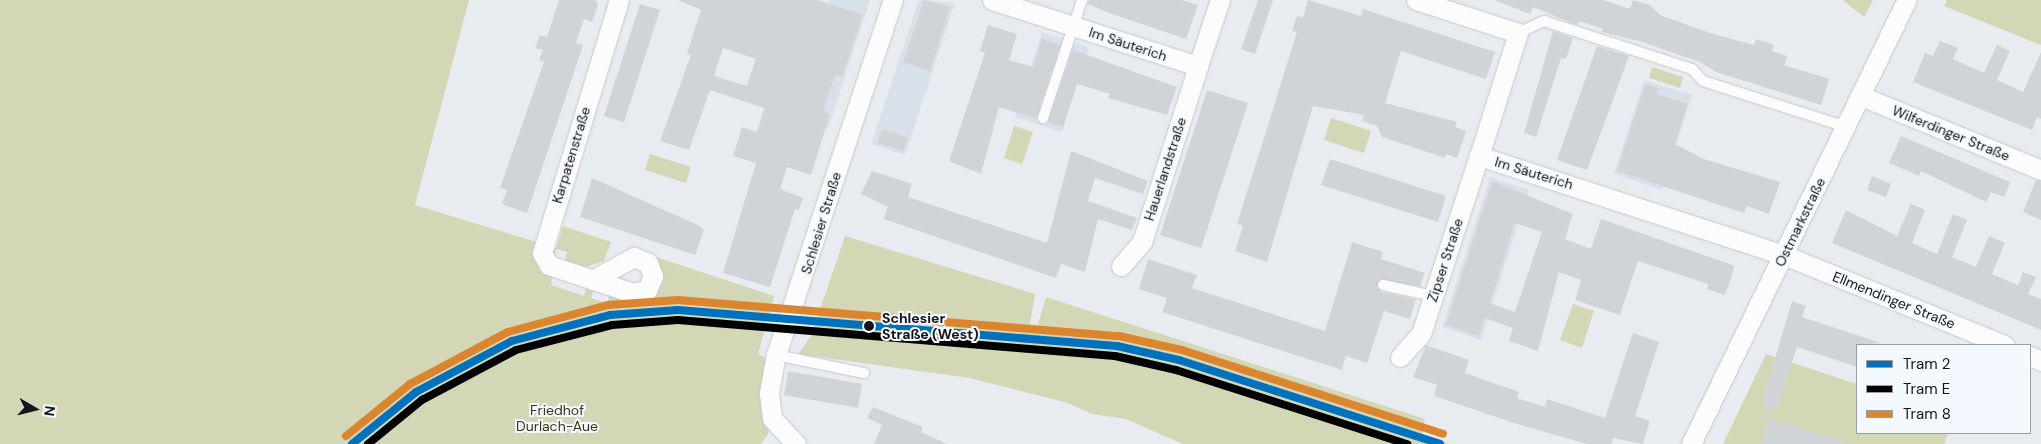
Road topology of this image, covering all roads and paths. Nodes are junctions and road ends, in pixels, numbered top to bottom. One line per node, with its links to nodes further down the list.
1 (619, 0): 18 (street, Karpatenstraße)
2 (893, 0): 22 (street, Schlesier Straße)
3 (992, 0): 8 (street, Im Säuterich)
4 (1082, 0): 8 (lane)
5 (1220, 0): 10 (street)
6 (1416, 0): 9 (street)
7 (1907, 0): 11 (street, Ostmarkstraße)
8 (1073, 26): 10 (street, Im Säuterich); 12 (lane)
9 (1518, 33): 13 (lane); 14 (street, Im Säuterich)
10 (1198, 66): 17 (street, Hauerlandstraße)
11 (1861, 96): 13 (street, Ostmarkstraße); 15 (street, Wilferdinger Straße)
12 (1043, 118)
13 (1846, 127): 16 (street, Ostmarkstraße)
14 (1478, 156): 16 (street, Im Säuterich); 20 (street, Zipser Straße)
15 (2041, 170)
16 (1784, 254): 21 (street, Ellmendinger Straße); 27 (street, Ostmarkstraße)
17 (1121, 266)
18 (592, 280)
19 (1383, 285): 20 (lane)
20 (1433, 296): 23 (street, Zipser Straße)
21 (2002, 344)
22 (776, 355): 24 (lane); 25 (street, Schlesier Straße)
23 (1400, 357)
24 (864, 373)
25 (775, 437): 26 (street)
26 (796, 444)
27 (1691, 444)

